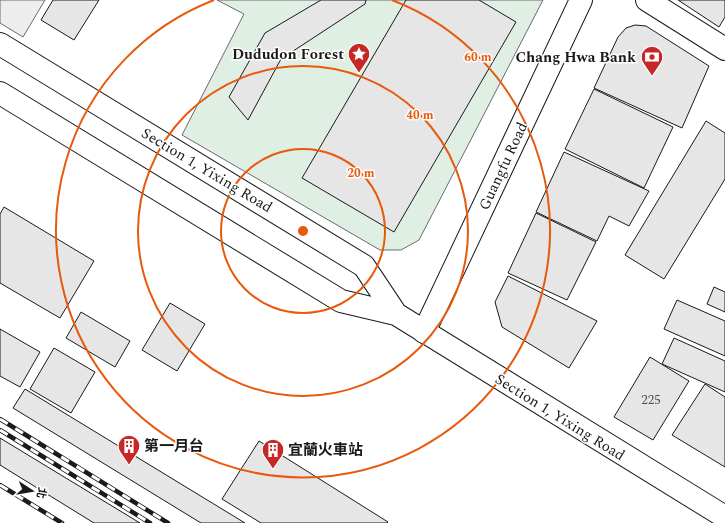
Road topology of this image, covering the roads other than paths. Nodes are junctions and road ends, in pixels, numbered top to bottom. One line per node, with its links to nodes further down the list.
1 (582, 0): 7 (street, Guangfu Road)
2 (647, 0): 4 (street)
3 (0, 44): 6 (street, Section 1, Yixing Road)
4 (725, 49)
5 (0, 93): 6 (street, Section 1, Yixing Road)
6 (396, 314): 7 (street, Section 1, Yixing Road)
7 (424, 332): 8 (street, Section 1, Yixing Road)
8 (725, 517)

